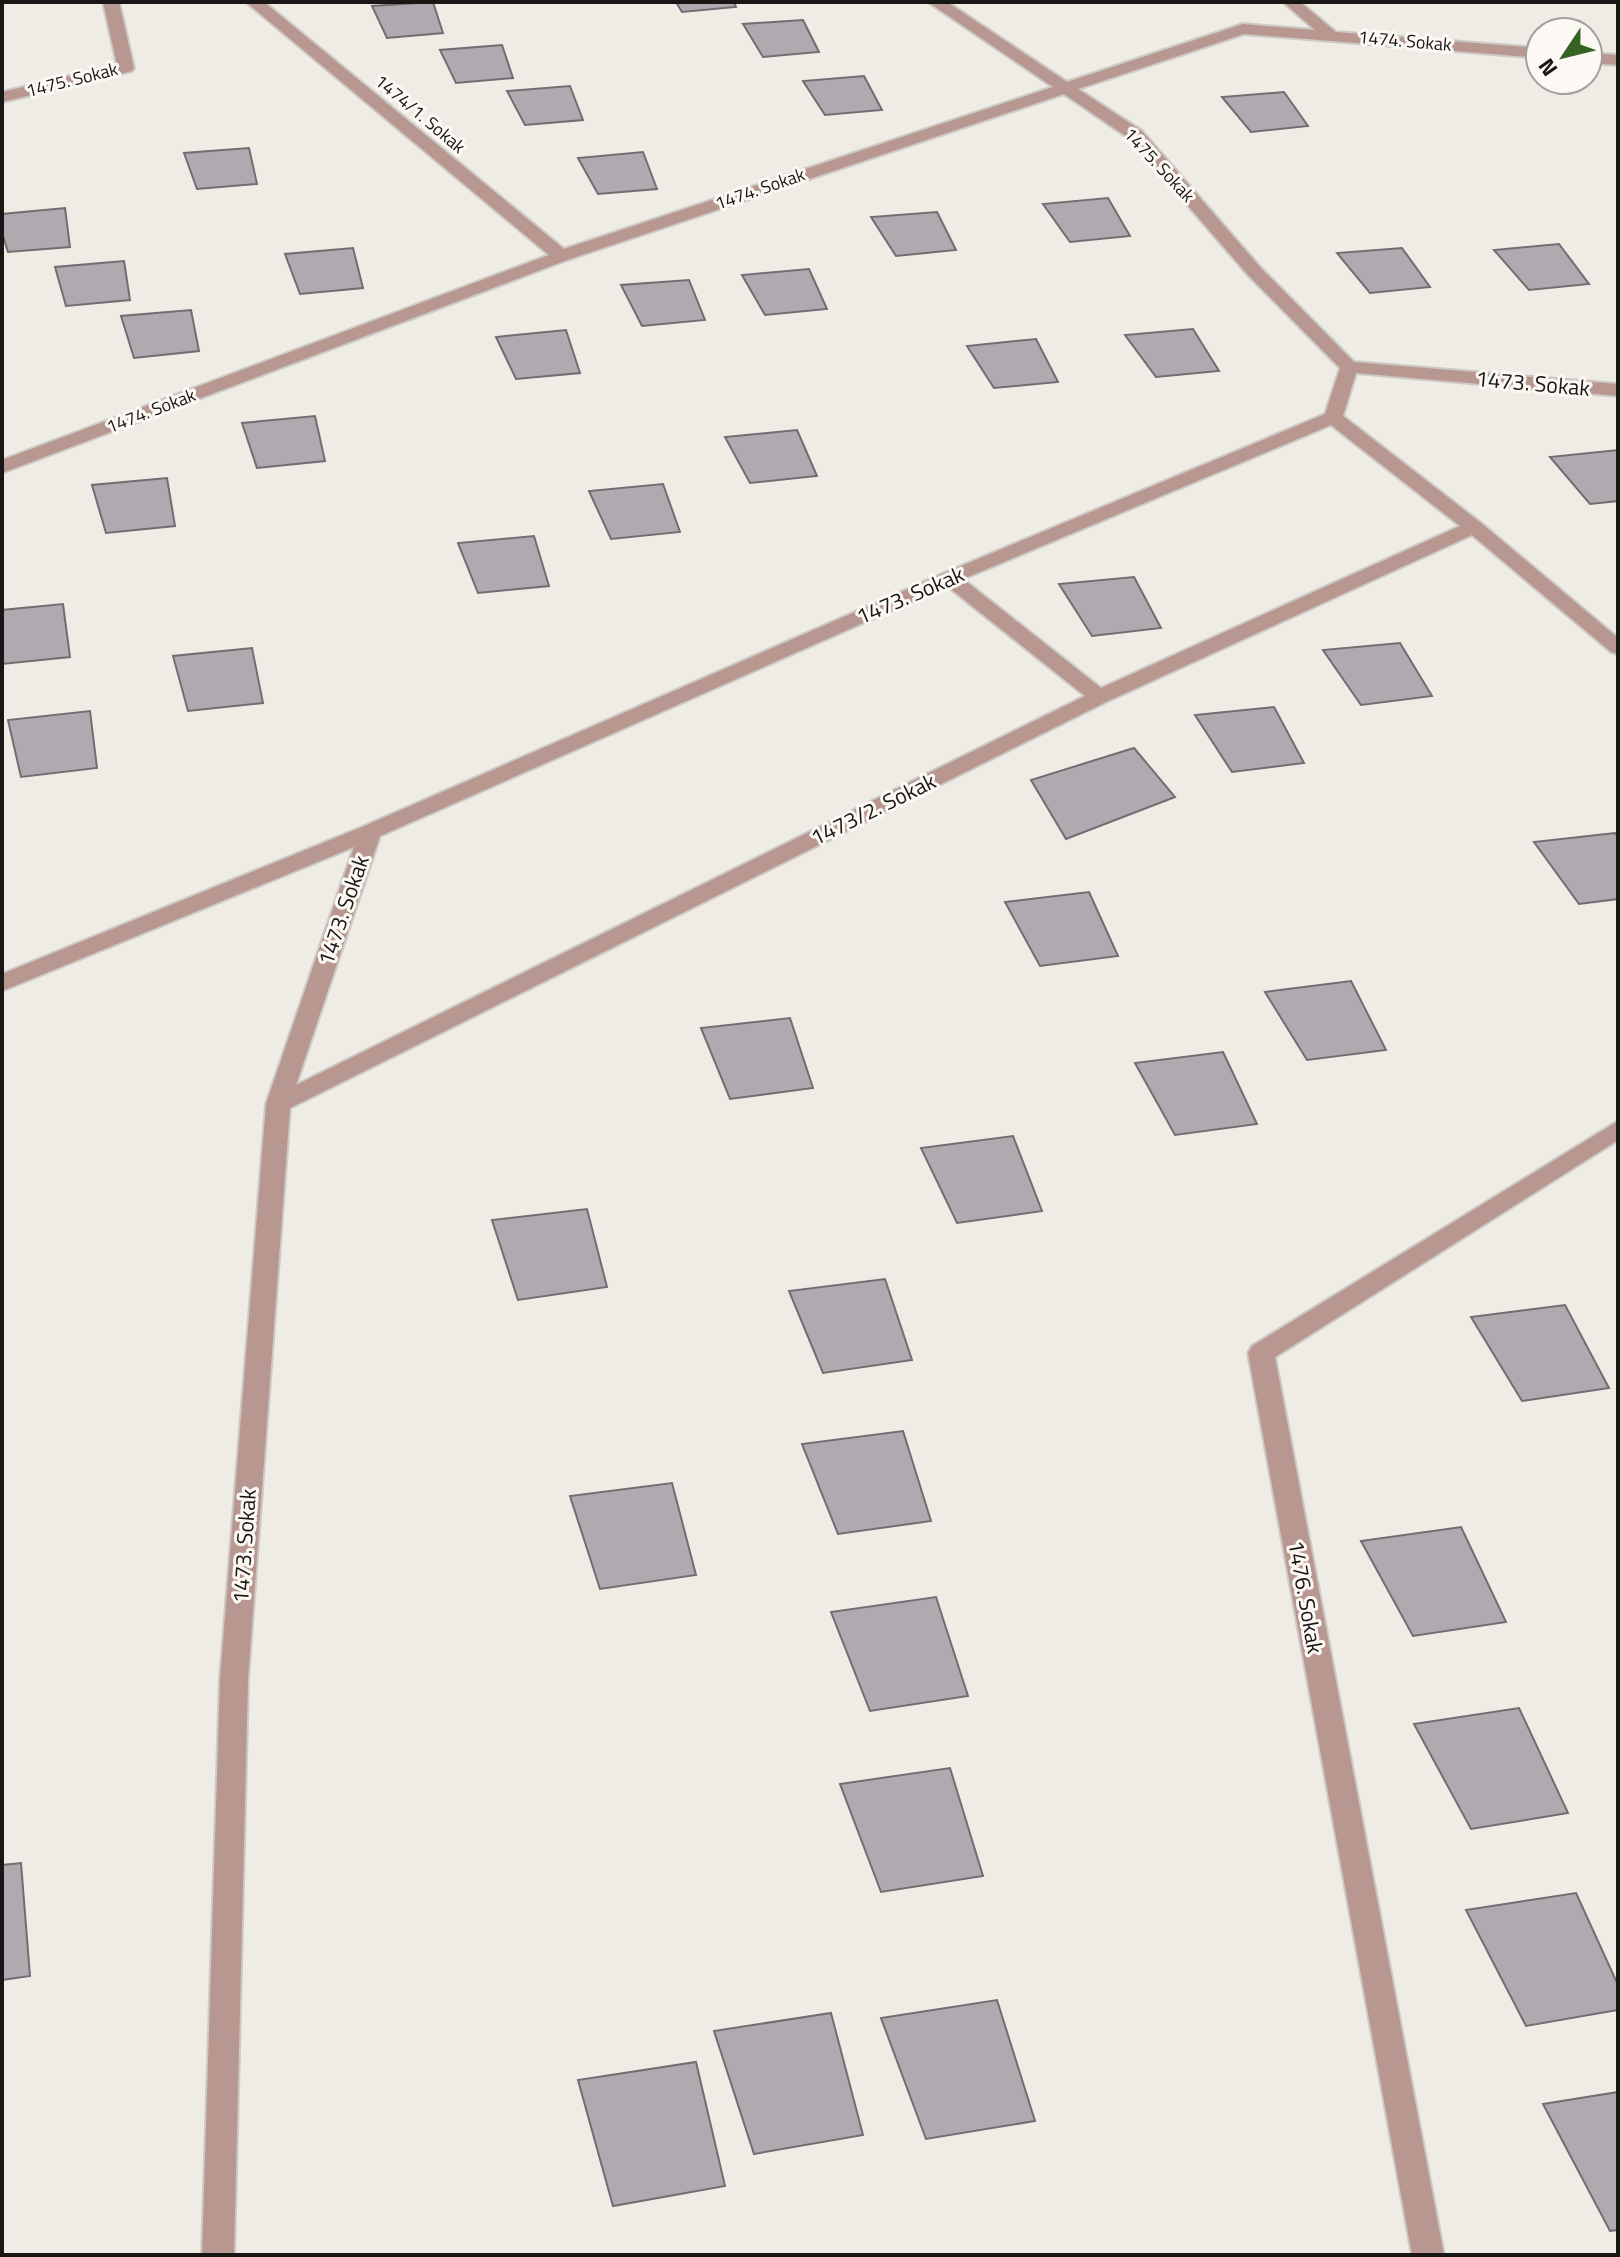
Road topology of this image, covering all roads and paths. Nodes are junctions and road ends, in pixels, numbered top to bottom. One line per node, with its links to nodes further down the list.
1 (111, 2): 8 (street, 1475. Sokak)
2 (254, 2): 9 (street, 1474/1. Sokak)
3 (936, 2): 7 (street, 1475. Sokak)
4 (1291, 2): 5 (street)
5 (1330, 35): 6 (street, 1474. Sokak); 7 (street, 1474. Sokak)
6 (1524, 52)
7 (1066, 86): 9 (street, 1474. Sokak); 10 (street, 1475. Sokak)
8 (2, 97)
9 (561, 256): 13 (street, 1474. Sokak)
10 (1349, 367): 11 (street, 1473. Sokak); 12 (street)
11 (1618, 390)
12 (1333, 417): 14 (street); 15 (street, 1473. Sokak)
13 (2, 467)
14 (1474, 527): 16 (street); 17 (street, 1473/2. Sokak)
15 (949, 578): 17 (street); 18 (street, 1473. Sokak)
16 (1618, 648)
17 (1099, 697): 20 (street, 1473/2. Sokak)
18 (370, 832): 19 (street); 20 (street, 1473. Sokak)
19 (2, 983)
20 (278, 1104): 22 (street, 1473. Sokak)
21 (1618, 1129): 23 (street, 1476. Sokak)
22 (218, 2255)
23 (1428, 2255)

